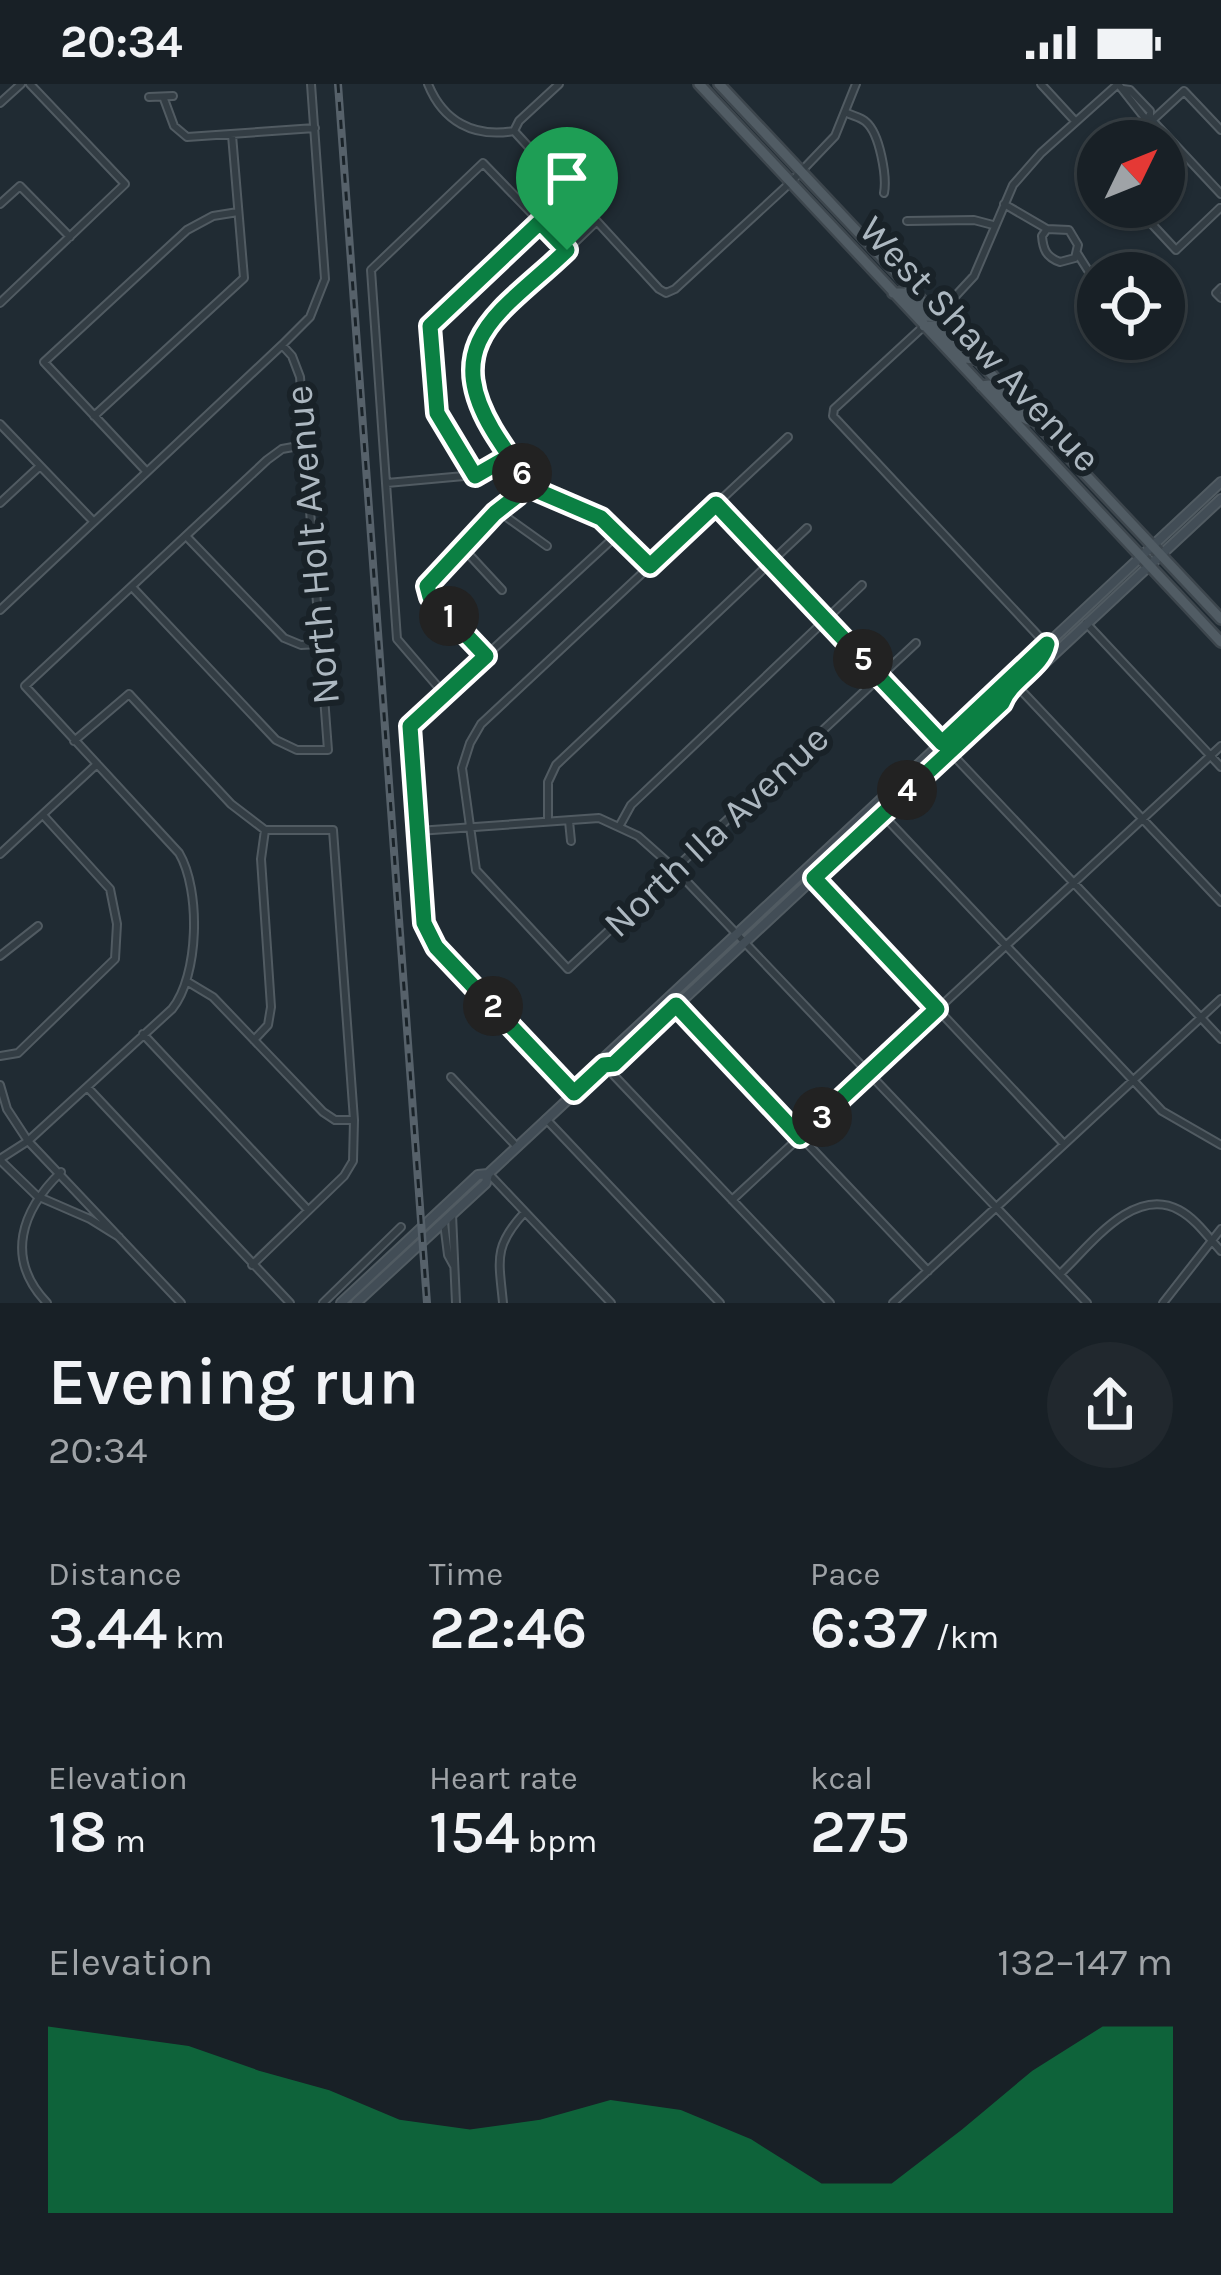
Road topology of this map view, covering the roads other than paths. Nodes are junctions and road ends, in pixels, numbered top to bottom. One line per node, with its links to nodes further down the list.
1 (21, 84): 12 (street)
2 (30, 84): 33 (street)
3 (428, 84): 18 (street)
4 (559, 84): 18 (street)
5 (699, 84): 20 (main road, West Shaw Avenue)
6 (719, 84): 20 (main road, West Shaw Avenue)
7 (856, 84): 13 (street)
8 (1041, 84): 15 (street)
9 (309, 85): 16 (street)
10 (1120, 86): 14 (street); 15 (street)
11 (149, 97): 19 (street)
12 (0, 103)
13 (847, 112): 20 (street); 21 (street)
14 (1151, 119): 17 (street); 22 (street)
15 (1075, 121): 24 (street)
16 (315, 128): 19 (street); 42 (street)
17 (1221, 130)
18 (514, 131): 29 (street)
19 (232, 134): 26 (street)
20 (795, 178): 29 (street); 38 (main road, West Shaw Avenue); 40 (main road, West Shaw Avenue)
21 (884, 194)
22 (1221, 194): 25 (street)
23 (0, 203): 33 (street)
24 (1003, 203): 30 (street); 32 (street)
25 (1221, 208): 31 (street)
26 (238, 212): 45 (street); 45 (street)
27 (907, 221): 30 (street)
28 (540, 222): 34 (street); 56 (street); 57 (street)
29 (596, 222): 34 (street)
30 (993, 225): 40 (street)
31 (1156, 228)
32 (1047, 230): 35 (street); 36 (street)
33 (70, 237): 39 (street)
34 (567, 250): 51 (street)
35 (1077, 253): 36 (street)
36 (1068, 262): 37 (street)
37 (1077, 265)
38 (893, 293): 40 (main road); 41 (main road, West Shaw Avenue)
39 (0, 303)
40 (936, 317): 43 (main road, West Shaw Avenue)
41 (924, 326): 43 (main road); 44 (main road, West Shaw Avenue); 89 (street)
42 (282, 345): 49 (street, North Holt Avenue); 55 (street)
43 (975, 359): 47 (main road, West Shaw Avenue)
44 (981, 386): 47 (main road); 50 (main road, West Shaw Avenue)
45 (94, 416): 55 (street)
46 (0, 424): 53 (street)
47 (1038, 425): 52 (main road, West Shaw Avenue)
48 (788, 437): 63 (street)
49 (304, 445): 68 (street); 69 (street, North Holt Avenue)
50 (1042, 452): 52 (main road); 75 (main road, West Shaw Avenue)
51 (508, 457): 54 (street); 56 (street)
52 (1070, 459): 71 (main road, West Shaw Avenue)
53 (40, 466): 62 (street); 65 (street)
54 (519, 468): 59 (street); 60 (street)
55 (146, 471): 65 (street)
56 (475, 476): 57 (street)
57 (387, 482): 93 (street)
58 (1221, 482): 71 (main road)
59 (538, 491): 60 (street); 67 (street)
60 (518, 495): 64 (street)
61 (1221, 499): 74 (main road)
62 (0, 503)
63 (716, 504): 76 (street); 77 (street)
64 (498, 511): 72 (street); 73 (street)
65 (93, 521): 82 (street)
66 (807, 528): 76 (street)
67 (619, 533): 77 (street); 90 (street)
68 (186, 536): 80 (street); 88 (street)
69 (312, 538): 70 (street); 88 (street, North Holt Avenue)
70 (297, 540)
71 (1151, 545): 74 (main road, West Shaw Avenue); 75 (main road)
72 (548, 546)
73 (464, 549): 81 (street); 90 (street)
74 (1160, 555): 78 (main road); 83 (main road, West Shaw Avenue)
75 (1138, 557): 78 (main road, West Shaw Avenue); 89 (main road)
76 (770, 562): 84 (street); 105 (street)
77 (650, 566): 107 (street)
78 (1148, 567): 85 (main road); 86 (main road, West Shaw Avenue)
79 (862, 585): 84 (street)
80 (132, 587): 88 (street, North Holt Avenue); 95 (street)
81 (502, 590)
82 (0, 610)
83 (1221, 619)
84 (825, 620): 91 (street); 106 (street)
85 (1086, 623): 92 (main road); 98 (street)
86 (1221, 641)
87 (916, 643): 91 (street, North Ila Avenue)
88 (320, 644)
89 (1047, 644): 94 (main road); 97 (main road)
90 (486, 656): 93 (street)
91 (880, 677): 97 (street); 112 (street, North Ila Avenue)
92 (1018, 687): 94 (main road); 104 (street)
93 (445, 695): 109 (street)
94 (1002, 703): 97 (main road)
95 (74, 741): 99 (street); 108 (street)
96 (1221, 746): 98 (street)
97 (946, 747): 101 (main road); 113 (main road); 115 (street)
98 (1210, 756): 100 (street); 104 (street)
99 (97, 764): 102 (street); 121 (street)
100 (1221, 767)
101 (882, 814): 114 (main road); 119 (street)
102 (43, 815): 111 (street); 129 (street)
103 (569, 820): 105 (street); 106 (street); 110 (street)
104 (1142, 820): 115 (street); 116 (street)
105 (548, 821): 107 (street)
106 (620, 825): 112 (street)
107 (470, 828): 109 (street); 112 (street, North Ila Avenue)
108 (265, 830): 127 (street); 138 (street)
109 (418, 831): 136 (street)
110 (571, 841)
111 (0, 854)
112 (675, 869): 118 (street)
113 (806, 869): 114 (street); 118 (main road)
114 (814, 878): 118 (main road); 124 (street)
115 (1074, 883): 119 (street); 125 (street)
116 (1221, 902)
117 (38, 926): 120 (street)
118 (740, 938): 123 (main road); 130 (main road); 131 (street)
119 (1005, 946): 124 (street); 133 (street)
120 (0, 956)
121 (188, 982): 126 (street); 127 (street)
122 (1221, 999): 125 (street)
123 (676, 1005): 130 (main road); 139 (street)
124 (937, 1009): 131 (street); 141 (street)
125 (1201, 1017): 128 (street); 133 (street)
126 (143, 1034): 135 (street); 151 (street)
127 (254, 1040): 138 (street)
128 (1221, 1040)
129 (0, 1056)
130 (604, 1065): 136 (main road); 149 (street)
131 (868, 1072): 139 (street); 150 (street)
132 (451, 1077): 143 (street)
133 (1133, 1080): 141 (street); 142 (street)
134 (0, 1085): 140 (street)
135 (87, 1087): 140 (street); 159 (street)
136 (574, 1093): 137 (main road)
137 (546, 1119): 143 (main road); 171 (street)
138 (354, 1120): 151 (street)
139 (800, 1137): 149 (street); 160 (street)
140 (28, 1141): 144 (street); 145 (street)
141 (1064, 1144): 150 (street)
142 (1221, 1144)
143 (517, 1147): 146 (main road)
144 (0, 1160): 148 (street)
145 (61, 1172): 148 (street); 156 (street)
146 (488, 1174): 147 (main road); 152 (street); 153 (main road)
147 (459, 1192): 153 (main road); 166 (main road)
148 (37, 1196): 156 (street); 162 (street)
149 (732, 1200): 172 (street)
150 (996, 1208): 160 (street); 161 (street)
151 (308, 1210): 159 (street)
152 (524, 1213): 169 (street); 170 (street)
153 (448, 1217): 167 (main road); 168 (street)
154 (401, 1227): 165 (street)
155 (1221, 1229): 157 (street)
156 (119, 1238): 163 (street)
157 (1211, 1240): 158 (street); 161 (street); 175 (street)
158 (1221, 1251)
159 (252, 1265): 164 (street)
160 (928, 1271): 173 (street)
161 (1060, 1274): 174 (street)
162 (47, 1303)
163 (181, 1303)
164 (290, 1303)
165 (323, 1303)
166 (341, 1303)
167 (356, 1303)
168 (456, 1303)
169 (503, 1303)
170 (611, 1303)
171 (720, 1303)
172 (830, 1303)
173 (893, 1303)
174 (1087, 1303)
175 (1163, 1303)

